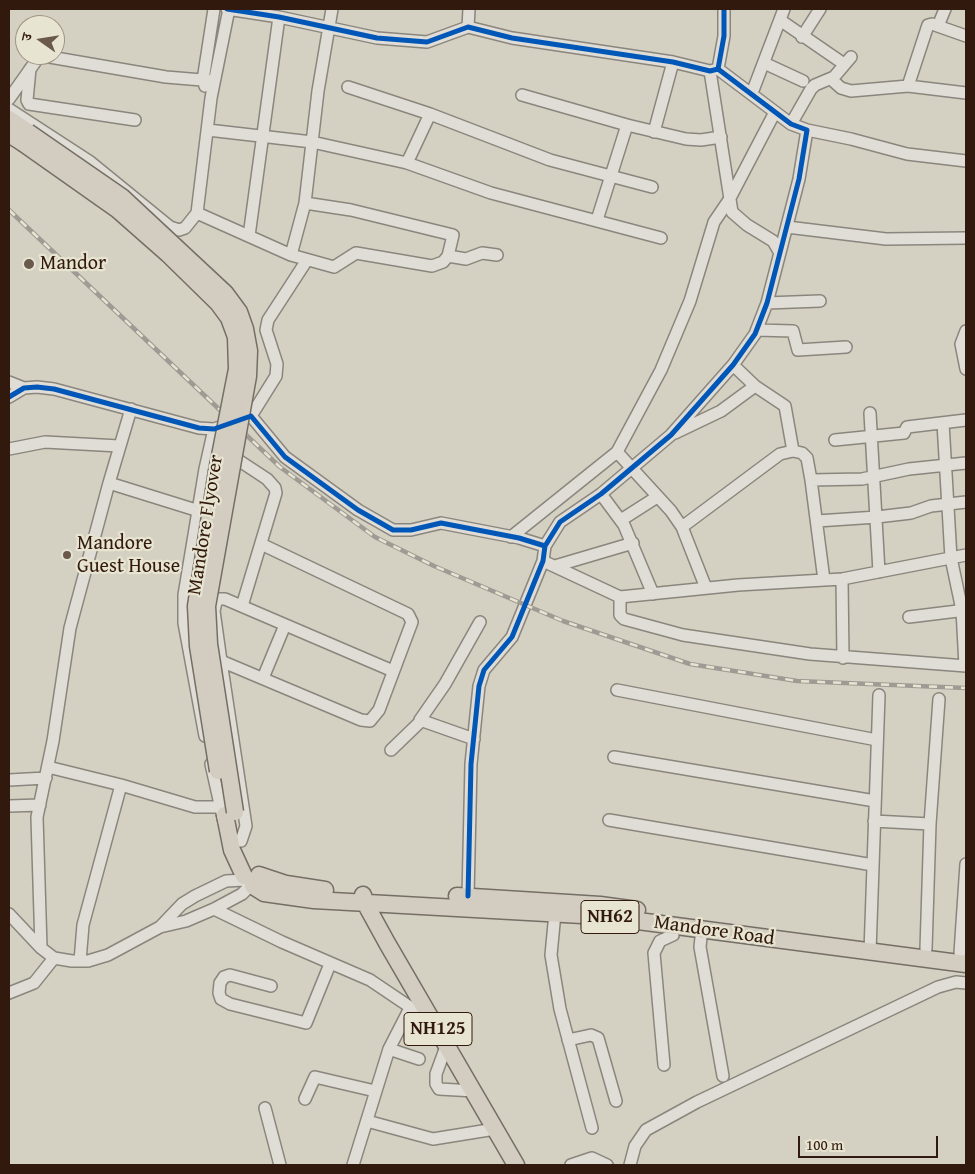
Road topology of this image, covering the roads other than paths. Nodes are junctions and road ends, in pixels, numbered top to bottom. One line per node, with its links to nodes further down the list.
1 (214, 9): 20 (street)
2 (228, 9): 9 (street); 20 (street)
3 (332, 9): 12 (street)
4 (469, 9): 11 (street)
5 (724, 9): 18 (street)
6 (820, 9): 14 (street)
7 (945, 9): 10 (street)
8 (782, 14): 14 (street); 16 (street)
9 (279, 17): 12 (street); 39 (street)
10 (938, 26): 13 (street); 22 (street)
11 (468, 27): 12 (street); 15 (street)
12 (328, 28): 42 (street)
13 (966, 36)
14 (802, 37): 19 (street)
15 (673, 62): 18 (street); 37 (street)
16 (764, 63): 21 (street); 24 (street)
17 (30, 69): 20 (street); 27 (street); 32 (street)
18 (711, 70): 24 (street); 40 (street)
19 (831, 79): 22 (street); 33 (street)
20 (208, 81): 35 (street)
21 (803, 81)
22 (908, 86): 25 (street)
23 (348, 87): 30 (street)
24 (752, 93): 29 (street)
25 (966, 93)
26 (522, 95): 34 (street)
27 (9, 100)
28 (9, 109): 49 (street)
29 (775, 112): 33 (street); 48 (street)
30 (430, 114): 44 (street); 45 (street)
31 (9, 119): 41 (highway, Mandore Flyover)
32 (135, 120)
33 (792, 124): 36 (street)
34 (627, 125): 37 (street); 45 (street)
35 (208, 130): 39 (street); 49 (street)
36 (807, 130): 43 (street); 51 (street)
37 (654, 132): 40 (street)
38 (9, 134): 41 (highway, Mandore Flyover)
39 (262, 134): 42 (street); 52 (street)
40 (717, 137): 48 (street)
41 (26, 138): 138 (highway, Mandore Flyover, bridge)
42 (312, 142): 44 (street); 47 (street)
43 (966, 161)
44 (407, 163): 50 (street)
45 (611, 175): 46 (street); 50 (street)
46 (652, 187)
47 (304, 203): 56 (street); 58 (street)
48 (726, 204): 55 (street); 84 (street)
49 (197, 213): 52 (street)
50 (597, 220): 53 (street)
51 (787, 227): 54 (street); 55 (street)
52 (249, 236): 56 (street)
53 (662, 238)
54 (966, 238)
55 (780, 253): 61 (street)
56 (291, 255): 59 (street)
57 (497, 255): 58 (street)
58 (448, 256): 59 (street)
59 (307, 260): 73 (street)
60 (820, 301): 61 (street)
61 (767, 303): 62 (street)
62 (757, 330): 64 (street); 65 (street)
63 (966, 331): 66 (street)
64 (846, 347)
65 (733, 365): 68 (street); 77 (street)
66 (966, 369)
67 (9, 382): 69 (street)
68 (755, 386): 77 (street); 83 (street)
69 (24, 388): 70 (street); 71 (street)
70 (9, 397)
71 (131, 409): 76 (street); 81 (street)
72 (870, 412): 78 (street)
73 (251, 416): 76 (street); 100 (street)
74 (966, 420): 75 (street)
75 (943, 423): 78 (street); 87 (street)
76 (214, 429): 80 (street)
77 (672, 435): 86 (street)
78 (872, 436): 79 (street); 88 (street)
79 (835, 440)
80 (211, 444): 95 (street); 102 (street)
81 (119, 446): 82 (street); 90 (street)
82 (9, 449)
83 (793, 451): 89 (street); 99 (street)
84 (617, 452): 86 (street); 100 (street)
85 (966, 463): 87 (street)
86 (631, 465): 91 (street); 92 (street)
87 (945, 465): 88 (street); 94 (street)
88 (874, 476): 89 (street); 96 (street)
89 (811, 480): 98 (street)
90 (108, 483): 95 (street); 132 (street)
91 (601, 494): 97 (street); 103 (street)
92 (657, 497): 97 (street); 99 (street)
93 (966, 502): 94 (street)
94 (948, 504): 96 (street); 105 (street)
95 (199, 511): 138 (street)
96 (877, 518): 98 (street); 108 (street)
97 (621, 520): 101 (street)
98 (816, 521): 110 (street)
99 (682, 527): 111 (street)
100 (515, 537): 103 (street)
101 (633, 543): 107 (street); 112 (street)
102 (261, 544): 114 (street); 122 (street)
103 (542, 546): 106 (street)
104 (966, 555): 105 (street)
105 (951, 558): 108 (street); 115 (street)
106 (543, 561): 107 (street); 128 (street)
107 (555, 566): 113 (street)
108 (879, 572): 109 (street)
109 (842, 579): 110 (street); 119 (street)
110 (824, 580): 111 (street)
111 (706, 588): 112 (street)
112 (653, 594): 113 (street)
113 (620, 597): 119 (street)
114 (242, 606): 118 (street); 120 (street)
115 (964, 610): 116 (street); 121 (street)
116 (909, 617)
117 (480, 622): 127 (street)
118 (285, 625): 122 (street); 123 (street)
119 (843, 658): 121 (street)
120 (221, 662): 123 (street); 142 (street)
121 (966, 666)
122 (393, 671): 123 (street)
123 (263, 678)
124 (617, 690): 129 (street)
125 (879, 695): 129 (street)
126 (939, 699): 141 (street)
127 (422, 722): 128 (street); 130 (street)
128 (474, 739): 146 (street)
129 (877, 740): 135 (street)
130 (391, 750)
131 (614, 757): 135 (street)
132 (47, 773): 133 (street); 134 (street); 136 (street)
133 (9, 780)
134 (121, 785): 138 (street); 159 (street)
135 (875, 802): 140 (street)
136 (40, 805): 137 (street); 155 (street)
137 (9, 806)
138 (227, 811): 142 (highway, Mandore Flyover)
139 (609, 820): 144 (street)
140 (874, 821): 141 (street); 144 (street)
141 (930, 824): 156 (street)
142 (236, 846): 145 (highway)
143 (966, 864): 157 (street)
144 (873, 865): 154 (street)
145 (250, 879): 147 (highway, NH62); 148 (street); 152 (street)
146 (468, 896): 147 (highway, Mandore Road / NH62); 154 (highway, Mandore Road / NH62)
147 (370, 898): 149 (highway, Mandore Road / NH62); 164 (highway, NH125); 182 (highway, NH125)
148 (214, 909): 152 (street); 160 (street)
149 (555, 913): 151 (highway, Mandore Road / NH62); 165 (street)
150 (9, 914): 155 (street)
151 (671, 924): 153 (highway, Mandore Road / NH62); 169 (street)
152 (160, 927): 159 (street)
153 (702, 928): 154 (highway, Mandore Road / NH62); 170 (street)
154 (870, 946): 156 (highway, Mandore Road / NH62); 157 (highway, Mandore Road / NH62)
155 (41, 948): 158 (street)
156 (926, 949): 157 (highway, Mandore Road / NH62)
157 (964, 957)
158 (54, 958): 159 (street); 163 (street)
159 (80, 961)
160 (330, 964): 162 (street); 164 (street)
161 (966, 983): 185 (street)
162 (271, 986)
163 (9, 993)
164 (418, 1007): 166 (highway, NH125); 167 (street)
165 (568, 1040): 174 (street); 177 (street)
166 (447, 1044): 172 (highway, NH125); 172 (street)
167 (389, 1049): 168 (street); 171 (street)
168 (419, 1059)
169 (664, 1065)
170 (723, 1076)
171 (375, 1091): 173 (street); 176 (street)
172 (475, 1092): 178 (highway, NH125)
173 (305, 1100)
174 (616, 1101)
175 (265, 1108): 179 (street)
176 (367, 1121): 178 (street); 180 (street)
177 (592, 1128)
178 (495, 1129): 181 (highway, NH125)
179 (280, 1165)
180 (353, 1165)
181 (516, 1165)
182 (527, 1165)
183 (571, 1165): 184 (street)
184 (607, 1165)
185 (630, 1165)

